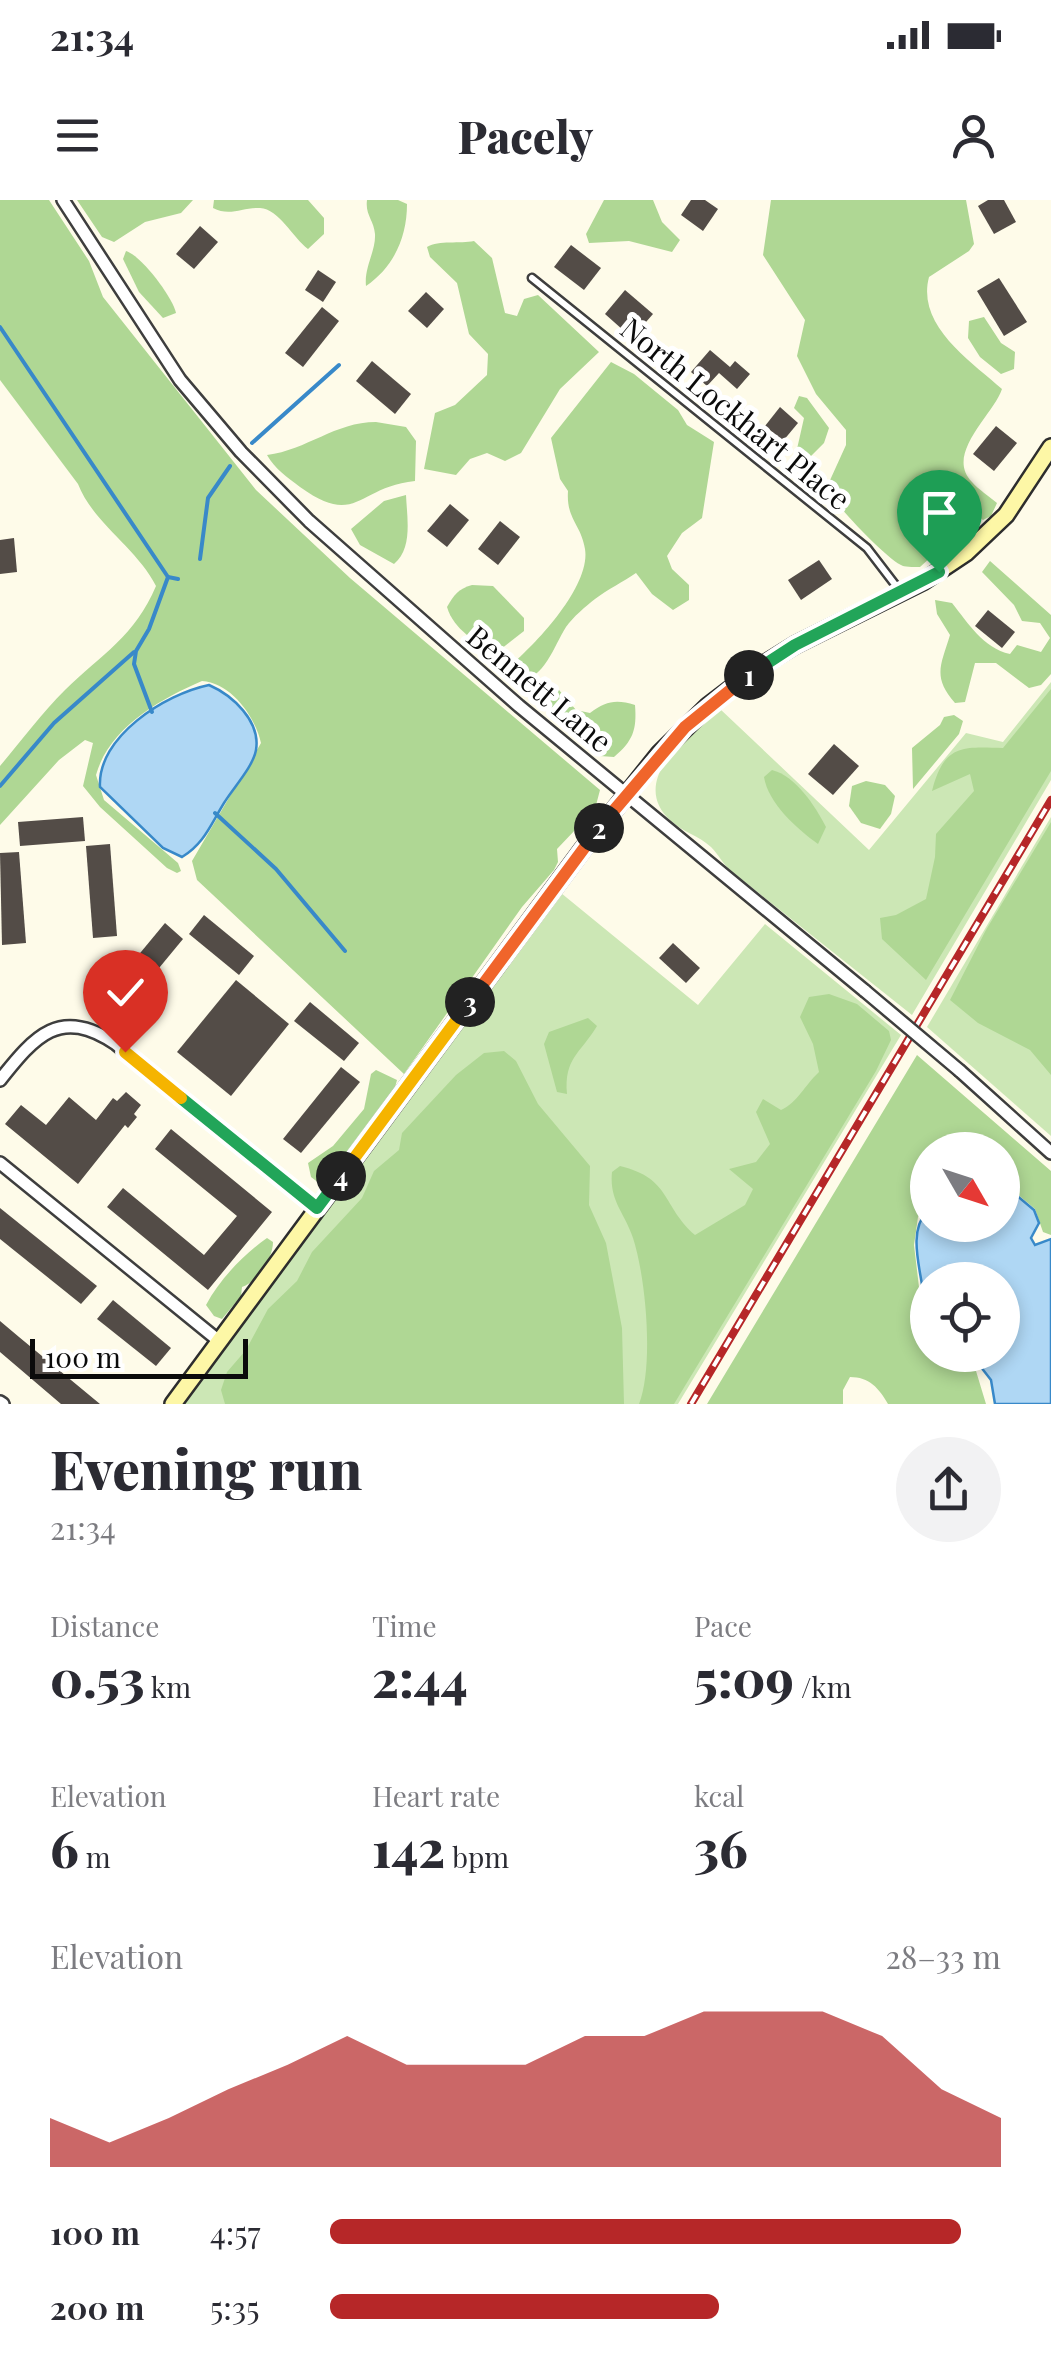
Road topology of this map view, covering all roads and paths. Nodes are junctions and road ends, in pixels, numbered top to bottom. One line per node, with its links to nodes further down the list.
1 (64, 200): 5 (street, Bennett Lane)
2 (532, 278): 4 (lane, North Lockhart Place)
3 (1051, 447): 4 (main road)
4 (900, 592): 5 (main road)
5 (626, 794): 7 (street, Bennett Lane, bridge); 9 (main road)
6 (0, 1080): 9 (street)
7 (1051, 1153)
8 (0, 1163): 10 (street)
9 (317, 1208): 10 (main road)
10 (219, 1341): 11 (main road)
11 (173, 1404)

